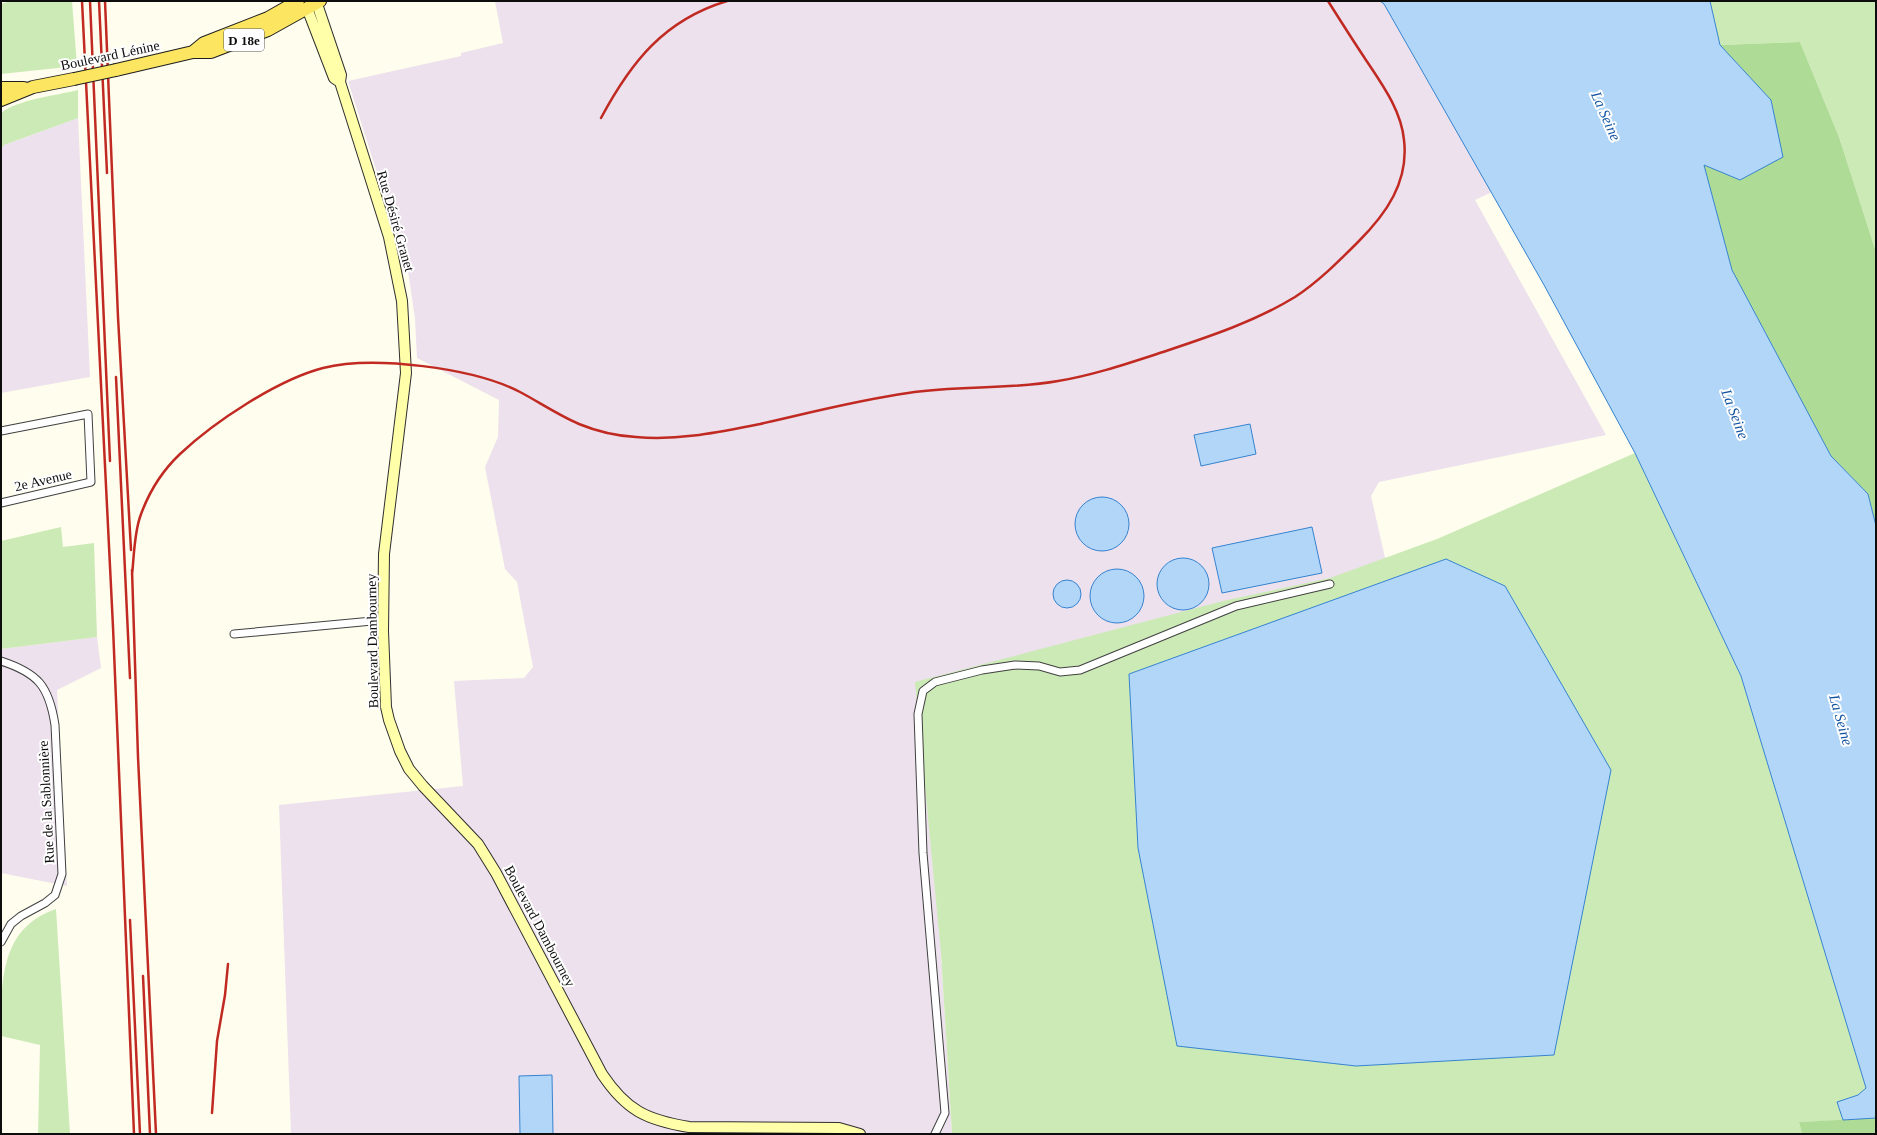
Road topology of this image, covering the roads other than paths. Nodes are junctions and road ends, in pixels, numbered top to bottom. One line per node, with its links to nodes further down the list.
1 (311, 3): 2 (main road, Boulevard Lénine / D 18e, bridge); 7 (street, Rue Désiré Granet)
2 (33, 87): 3 (main road, Boulevard Lénine / D 18e); 4 (main road, Boulevard Lénine / D 18e)
3 (1, 88)
4 (1, 100)
5 (1, 431): 6 (street, 2e Avenue)
6 (1, 503)
7 (386, 539): 9 (street, Boulevard Dambourney)
8 (1330, 584): 14 (street)
9 (383, 620): 10 (street); 13 (street, Boulevard Dambourney)
10 (234, 634)
11 (1, 661): 12 (street, Rue de la Sablonnière)
12 (1, 942)
13 (860, 1134)
14 (935, 1134)

